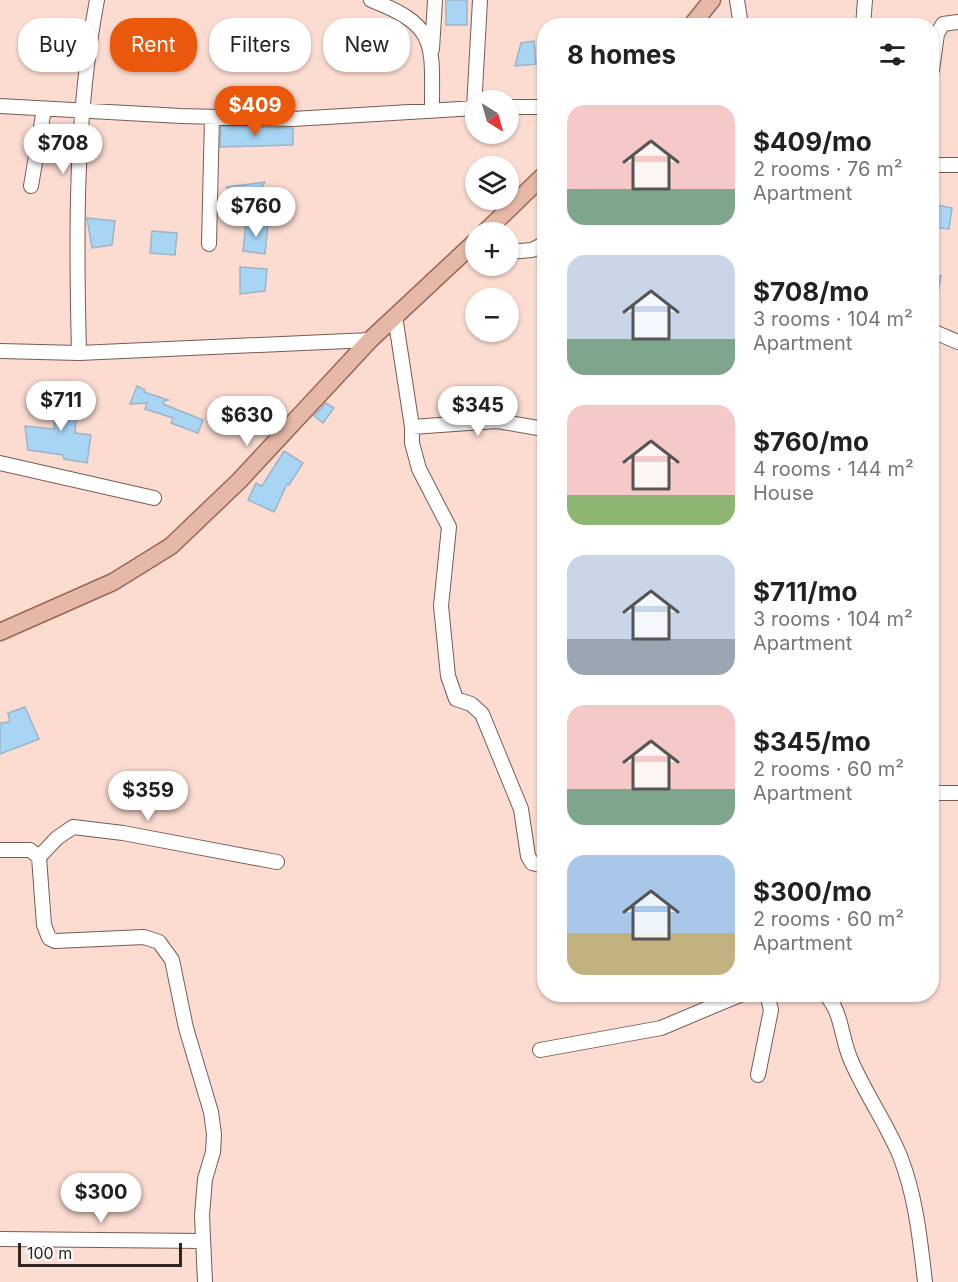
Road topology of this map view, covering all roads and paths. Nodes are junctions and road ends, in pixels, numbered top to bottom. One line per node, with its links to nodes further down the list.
1 (97, 0): 21 (street)
2 (371, 0): 13 (street)
3 (435, 0): 13 (street)
4 (480, 0): 14 (street)
5 (712, 0): 8 (main road)
6 (737, 0): 9 (street)
7 (865, 0): 10 (street)
8 (697, 18)
9 (740, 18)
10 (864, 18)
11 (958, 22): 12 (street)
12 (939, 31)
13 (432, 51): 20 (street)
14 (476, 90)
15 (0, 106): 19 (street)
16 (537, 106): 17 (street)
17 (519, 107)
18 (465, 108): 20 (street)
19 (44, 109): 21 (street); 26 (street)
20 (432, 109): 22 (street)
21 (82, 111): 22 (street); 37 (street)
22 (212, 117): 28 (street)
23 (939, 165): 24 (street)
24 (958, 165)
25 (537, 185): 27 (main road)
26 (31, 186)
27 (495, 222)
28 (209, 244)
29 (537, 248): 30 (street)
30 (519, 251)
31 (465, 257): 32 (main road)
32 (395, 316): 34 (main road); 38 (street)
33 (939, 334): 35 (street)
34 (370, 340): 37 (street); 42 (main road)
35 (958, 342)
36 (0, 351): 37 (street)
37 (79, 353)
38 (412, 427): 39 (street); 48 (street)
39 (537, 428)
40 (0, 463): 41 (street)
41 (154, 498)
42 (0, 632)
43 (939, 793): 44 (street)
44 (958, 793)
45 (0, 850): 46 (street)
46 (39, 857): 47 (street); 55 (street)
47 (277, 862)
48 (537, 864)
49 (723, 1002): 52 (street)
50 (769, 1002): 53 (street)
51 (831, 1002): 57 (street)
52 (540, 1050)
53 (758, 1076)
54 (0, 1239): 55 (street)
55 (202, 1241): 56 (street)
56 (205, 1282)
57 (925, 1282)

